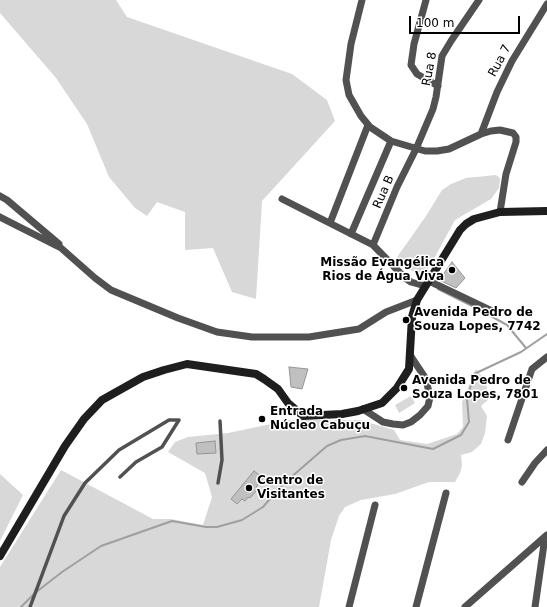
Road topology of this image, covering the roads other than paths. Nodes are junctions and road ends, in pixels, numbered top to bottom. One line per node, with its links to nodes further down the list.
1 (362, 0): 6 (street)
2 (426, 0): 5 (street)
3 (479, 0): 5 (street, Rua 8)
4 (547, 4): 7 (street, Rua 7)
5 (438, 86): 9 (street, Rua 8)
6 (368, 125): 8 (street); 15 (street)
7 (481, 134): 9 (street); 13 (street)
8 (391, 141): 9 (street); 16 (street)
9 (416, 149): 17 (street, Rua B)
10 (0, 196): 18 (street)
11 (282, 199): 15 (street)
12 (547, 211): 13 (main road)
13 (500, 212): 19 (main road)
14 (0, 217): 18 (street)
15 (330, 223): 16 (street)
16 (352, 234): 17 (street)
17 (373, 245): 19 (street)
18 (61, 248): 20 (street)
19 (427, 283): 20 (main road); 21 (street)
20 (418, 300): 22 (main road)
21 (494, 312)
22 (410, 355): 24 (main road); 24 (street)
23 (547, 357): 26 (street)
24 (363, 409): 34 (main road)
25 (220, 421): 30 (lane)
26 (508, 440)
27 (547, 450): 29 (street)
28 (120, 477): 35 (lane)
29 (522, 482)
30 (218, 483)
31 (446, 493): 37 (street)
32 (375, 505): 36 (street)
33 (546, 536): 38 (street); 39 (street)
34 (0, 556)
35 (30, 607)
36 (349, 607)
37 (416, 607)
38 (465, 607)
39 (535, 607)

